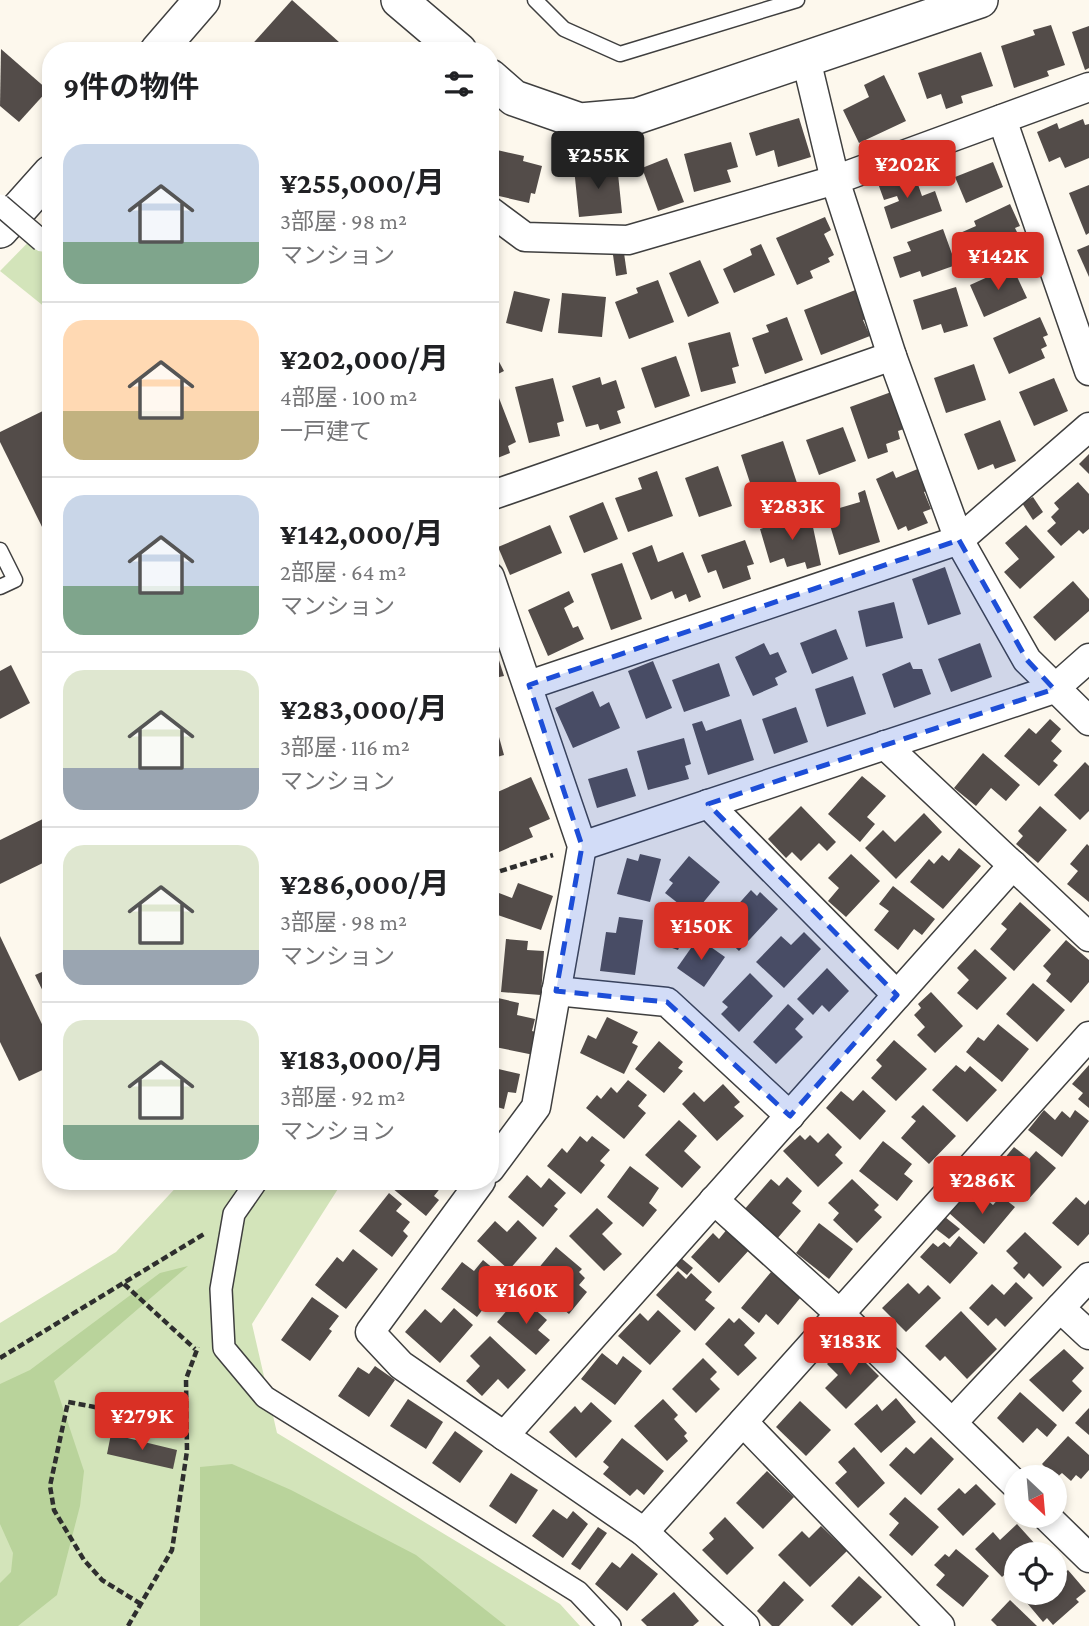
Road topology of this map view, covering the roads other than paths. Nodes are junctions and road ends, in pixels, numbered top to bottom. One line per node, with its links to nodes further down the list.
1 (202, 0): 6 (street)
2 (399, 0): 7 (street)
3 (535, 0): 4 (lane)
4 (797, 0)
5 (980, 0): 8 (street)
6 (166, 42)
7 (448, 42)
8 (806, 60): 9 (street); 12 (street)
9 (499, 85)
10 (1089, 87): 11 (street)
11 (1002, 119): 12 (street); 19 (street)
12 (835, 180): 15 (street); 18 (street)
13 (42, 183): 16 (street)
14 (0, 205): 17 (street, bridge)
15 (499, 218)
16 (0, 230)
17 (42, 242)
18 (892, 356): 21 (street); 22 (street)
19 (1089, 371)
20 (1089, 428): 22 (street)
21 (499, 493)
22 (959, 540): 27 (street); 28 (street)
23 (0, 550): 24 (lane)
24 (0, 587)
25 (499, 602): 27 (street)
26 (1089, 658): 28 (street)
27 (529, 685): 32 (street)
28 (1054, 689): 29 (street); 30 (street)
29 (1089, 720)
30 (885, 745): 31 (street); 33 (street)
31 (708, 804): 32 (street); 36 (street)
32 (582, 846): 35 (street)
33 (1013, 865): 34 (street); 36 (street)
34 (1089, 937)
35 (556, 991): 38 (street); 39 (street)
36 (897, 995): 38 (street)
37 (1089, 1035): 45 (street)
38 (790, 1116): 42 (street)
39 (499, 1157)
40 (251, 1190): 54 (street)
41 (474, 1190): 49 (street)
42 (714, 1200): 45 (street); 49 (street)
43 (1089, 1277): 44 (street)
44 (1060, 1308): 46 (street); 48 (street)
45 (839, 1314): 47 (street); 48 (street)
46 (1089, 1335)
47 (743, 1422): 52 (street); 56 (street)
48 (953, 1422): 50 (street)
49 (504, 1436): 52 (street)
50 (1004, 1473)
51 (1058, 1528): 53 (street)
52 (644, 1532): 55 (street)
53 (1089, 1558)
54 (610, 1626)
55 (745, 1626)
56 (940, 1626)

